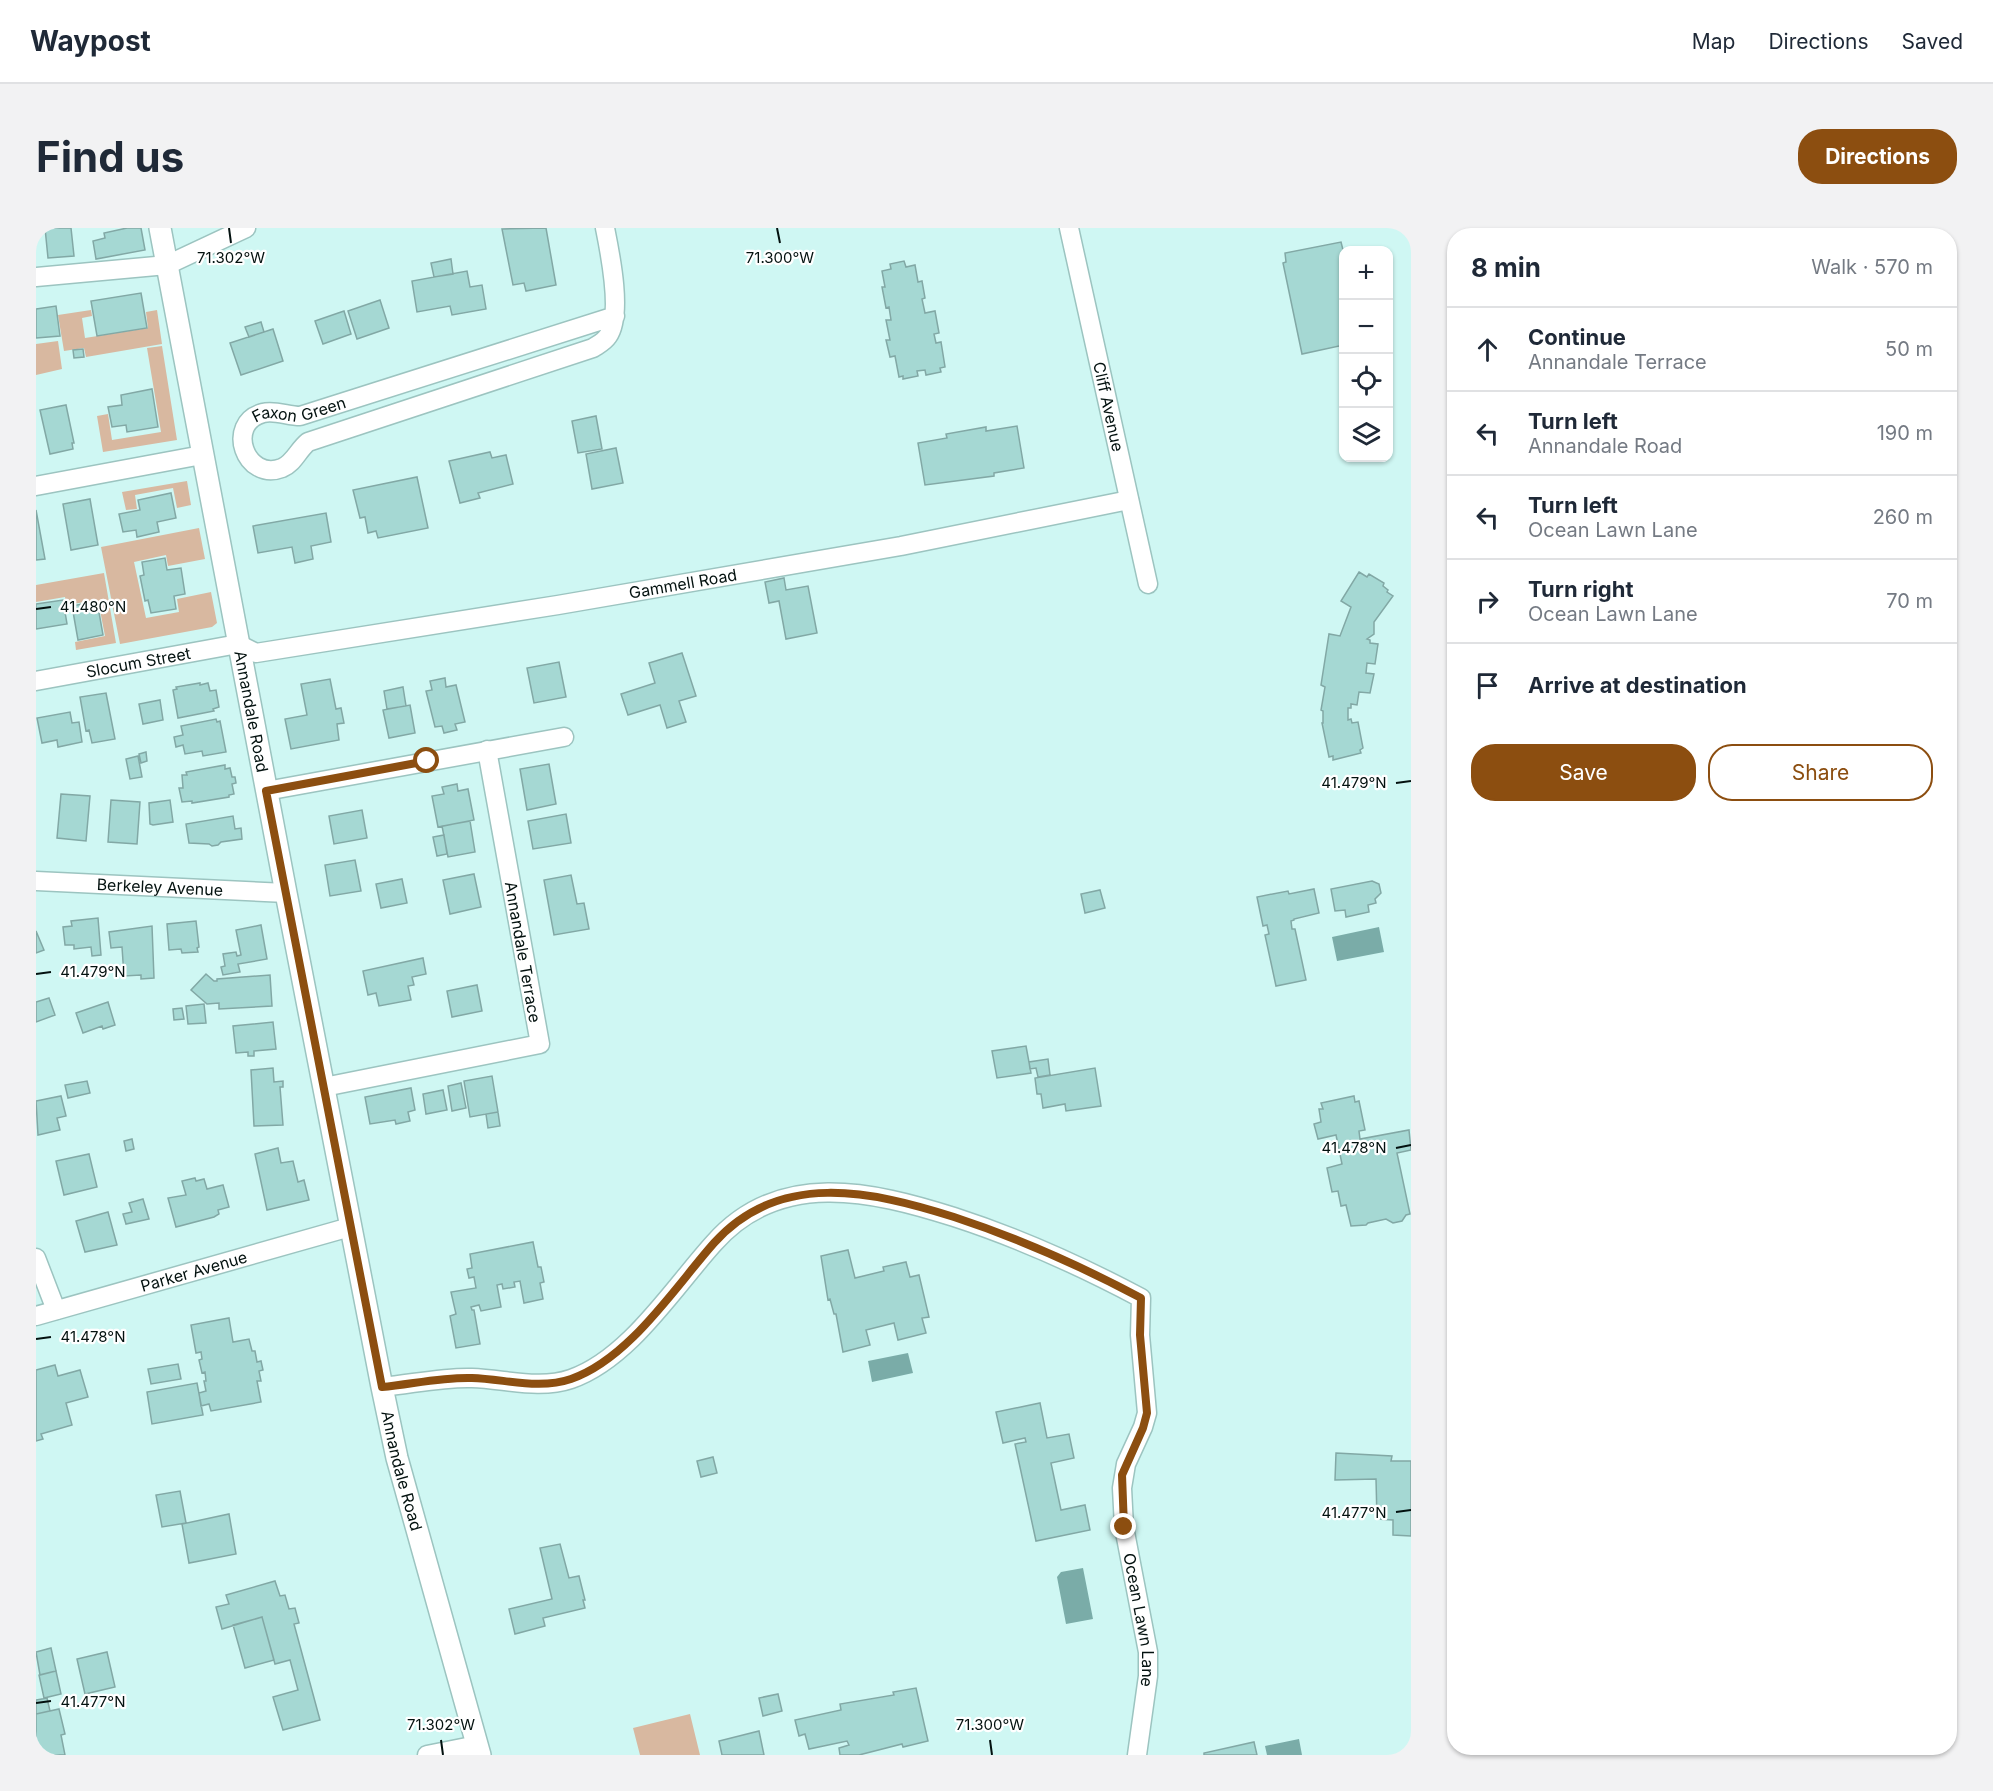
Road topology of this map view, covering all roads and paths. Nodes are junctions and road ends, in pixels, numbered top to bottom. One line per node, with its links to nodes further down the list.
1 (160, 228): 5 (street, Annandale Road)
2 (246, 228): 5 (street)
3 (605, 228): 7 (street, Faxon Green)
4 (1069, 228): 10 (street, Cliff Avenue)
5 (167, 265): 6 (street); 8 (street, Annandale Road)
6 (36, 277)
7 (615, 316): 7 (street, Faxon Green)
8 (202, 455): 9 (street); 12 (street, Annandale Road)
9 (36, 486)
10 (1129, 500): 11 (street, Cliff Avenue); 12 (street, Gammell Road)
11 (1148, 584)
12 (238, 644): 13 (street, Slocum Street); 16 (street, Annandale Road)
13 (36, 681)
14 (564, 737): 15 (street)
15 (487, 750): 16 (street); 19 (street, Annandale Terrace)
16 (266, 791): 18 (street, Annandale Road)
17 (36, 881): 18 (street, Berkeley Avenue)
18 (285, 893): 19 (street, Annandale Road)
19 (324, 1087): 20 (street, Annandale Road)
20 (350, 1227): 22 (street, Parker Avenue); 24 (street, Annandale Road)
21 (36, 1258): 22 (street)
22 (56, 1310): 23 (street, Parker Avenue)
23 (36, 1316)
24 (382, 1387): 25 (street, Annandale Road); 27 (street, Ocean Lawn Lane)
25 (478, 1750): 26 (street)
26 (426, 1755)
27 (1137, 1755)

